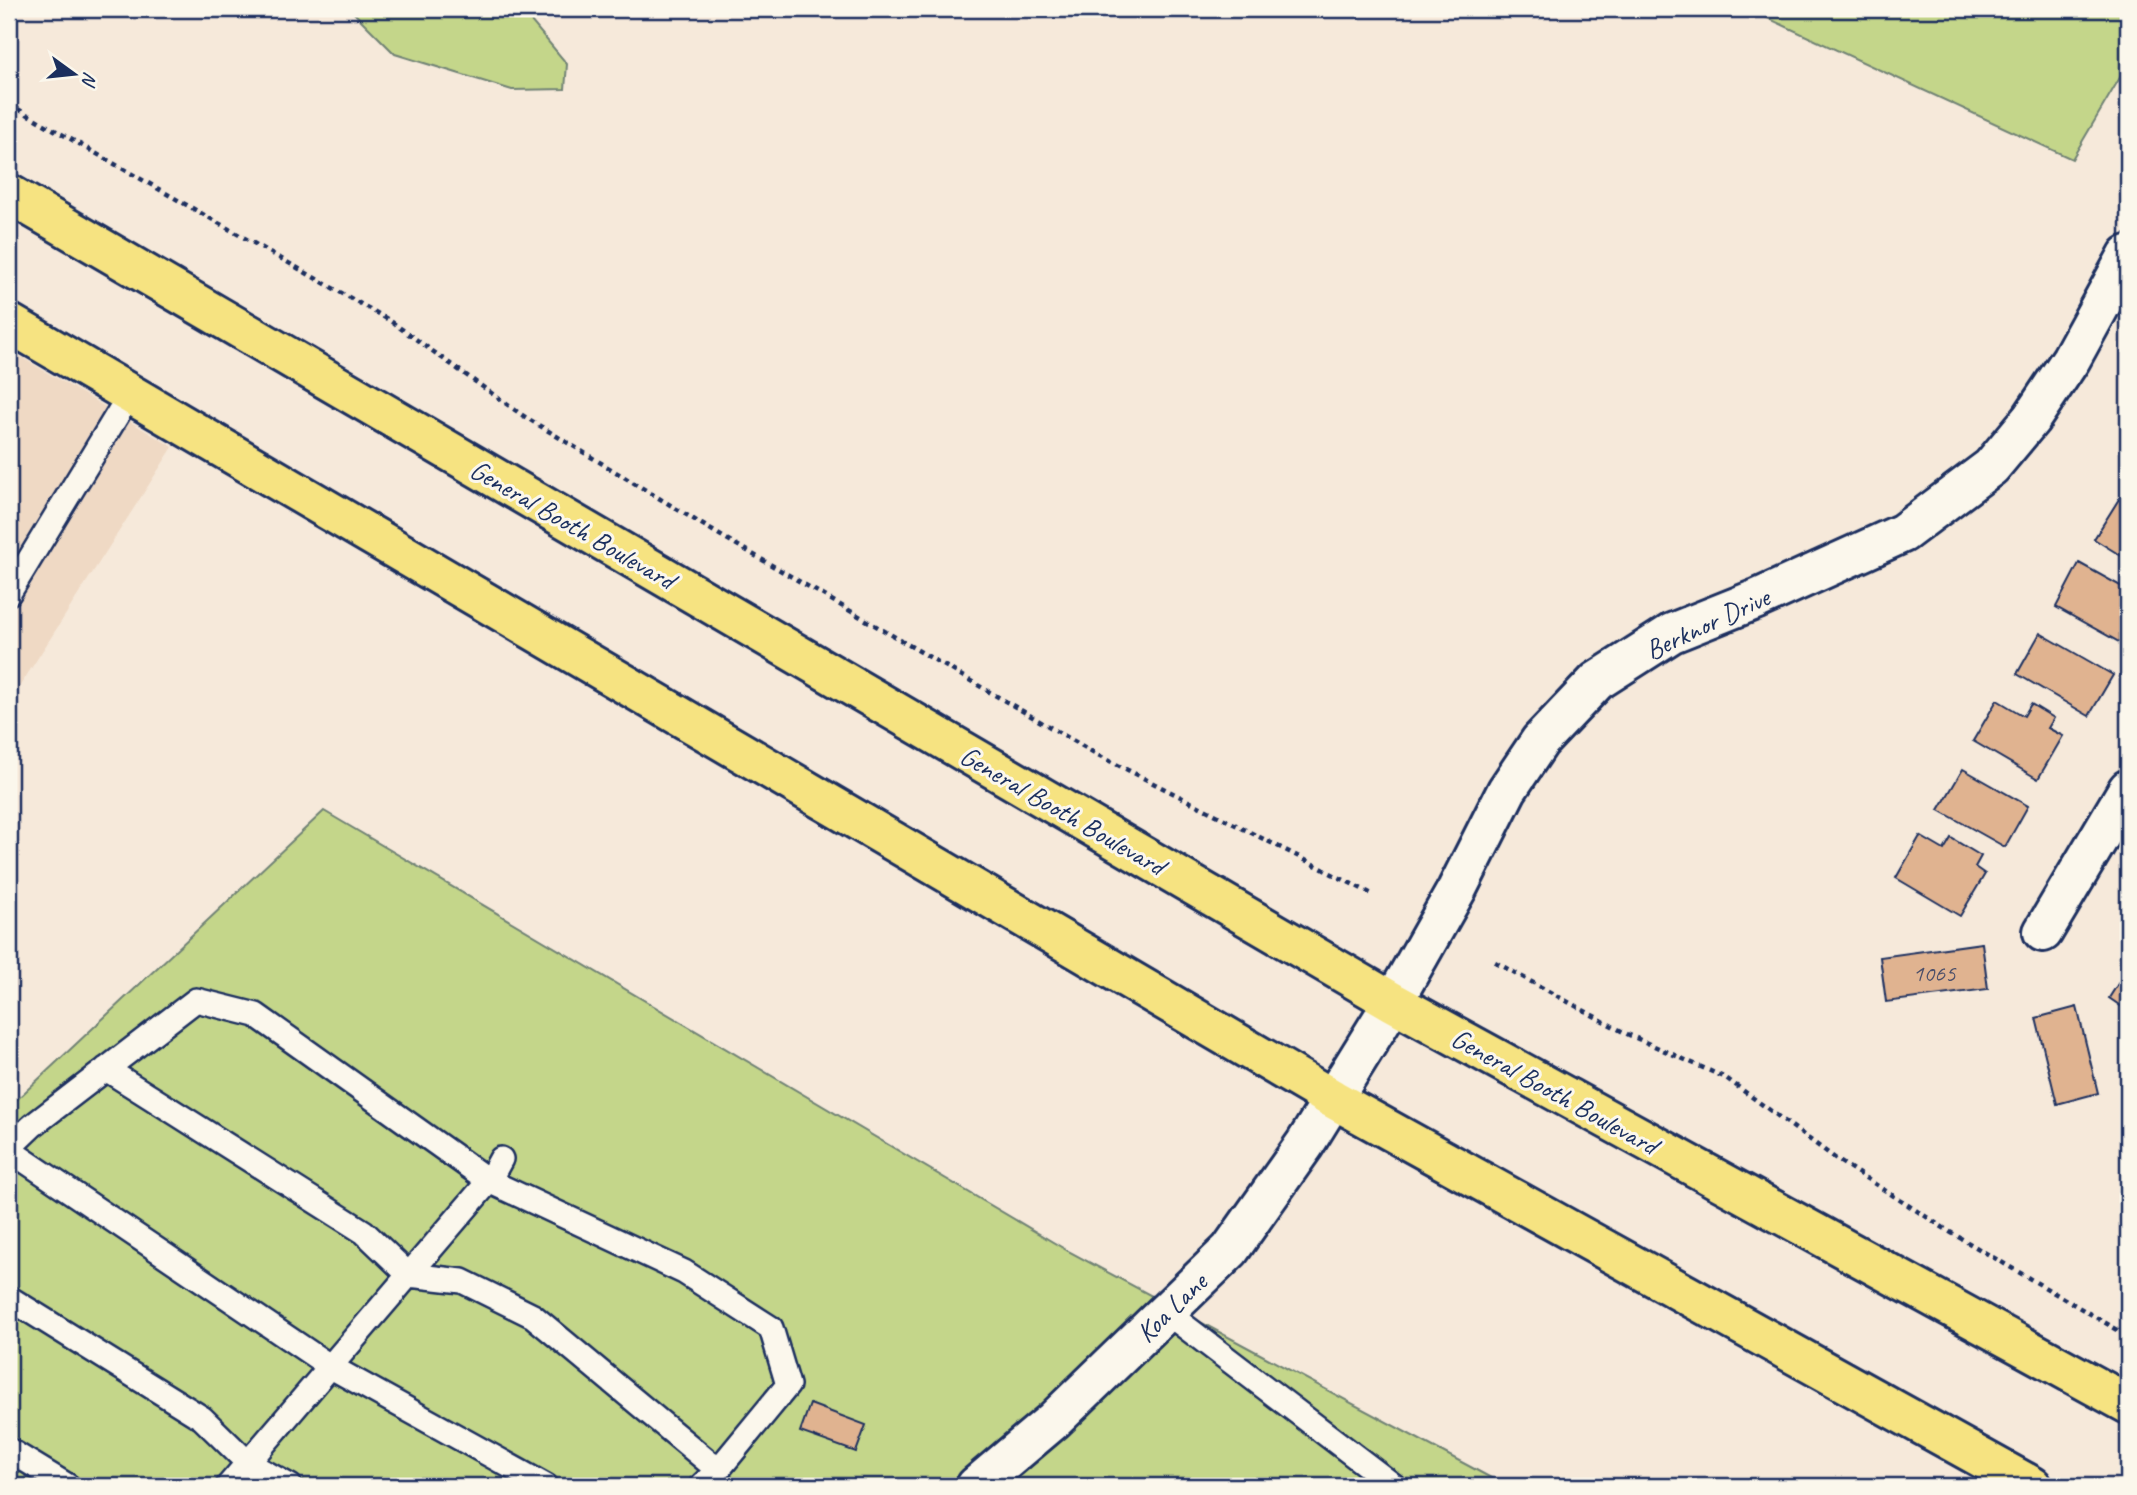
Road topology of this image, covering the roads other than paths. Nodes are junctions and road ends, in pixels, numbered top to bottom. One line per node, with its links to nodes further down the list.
1 (9, 194): 8 (highway, General Booth Boulevard)
2 (2128, 256): 8 (street, Berknor Drive)
3 (9, 323): 4 (highway)
4 (130, 394): 5 (lane); 10 (highway)
5 (9, 593)
6 (2128, 789): 7 (street)
7 (2043, 932)
8 (1393, 1002): 10 (street, Berknor Drive); 18 (highway, General Booth Boulevard)
9 (106, 1069): 11 (lane); 13 (lane); 14 (lane)
10 (1333, 1098): 16 (street, Koa Lane); 29 (highway)
11 (9, 1149): 17 (lane)
12 (501, 1159): 13 (lane)
13 (489, 1181): 14 (lane); 21 (lane)
14 (409, 1275): 17 (lane); 21 (lane)
15 (9, 1298): 20 (lane)
16 (1166, 1312): 27 (street, Koa Lane); 28 (lane)
17 (331, 1367): 20 (lane); 25 (lane)
18 (2128, 1405)
19 (9, 1450): 22 (lane)
20 (248, 1463): 23 (lane); 24 (lane)
21 (718, 1470): 26 (lane)
22 (68, 1486)
23 (228, 1486)
24 (290, 1486)
25 (545, 1486)
26 (701, 1486)
27 (976, 1486)
28 (1394, 1486)
29 (2032, 1486)

